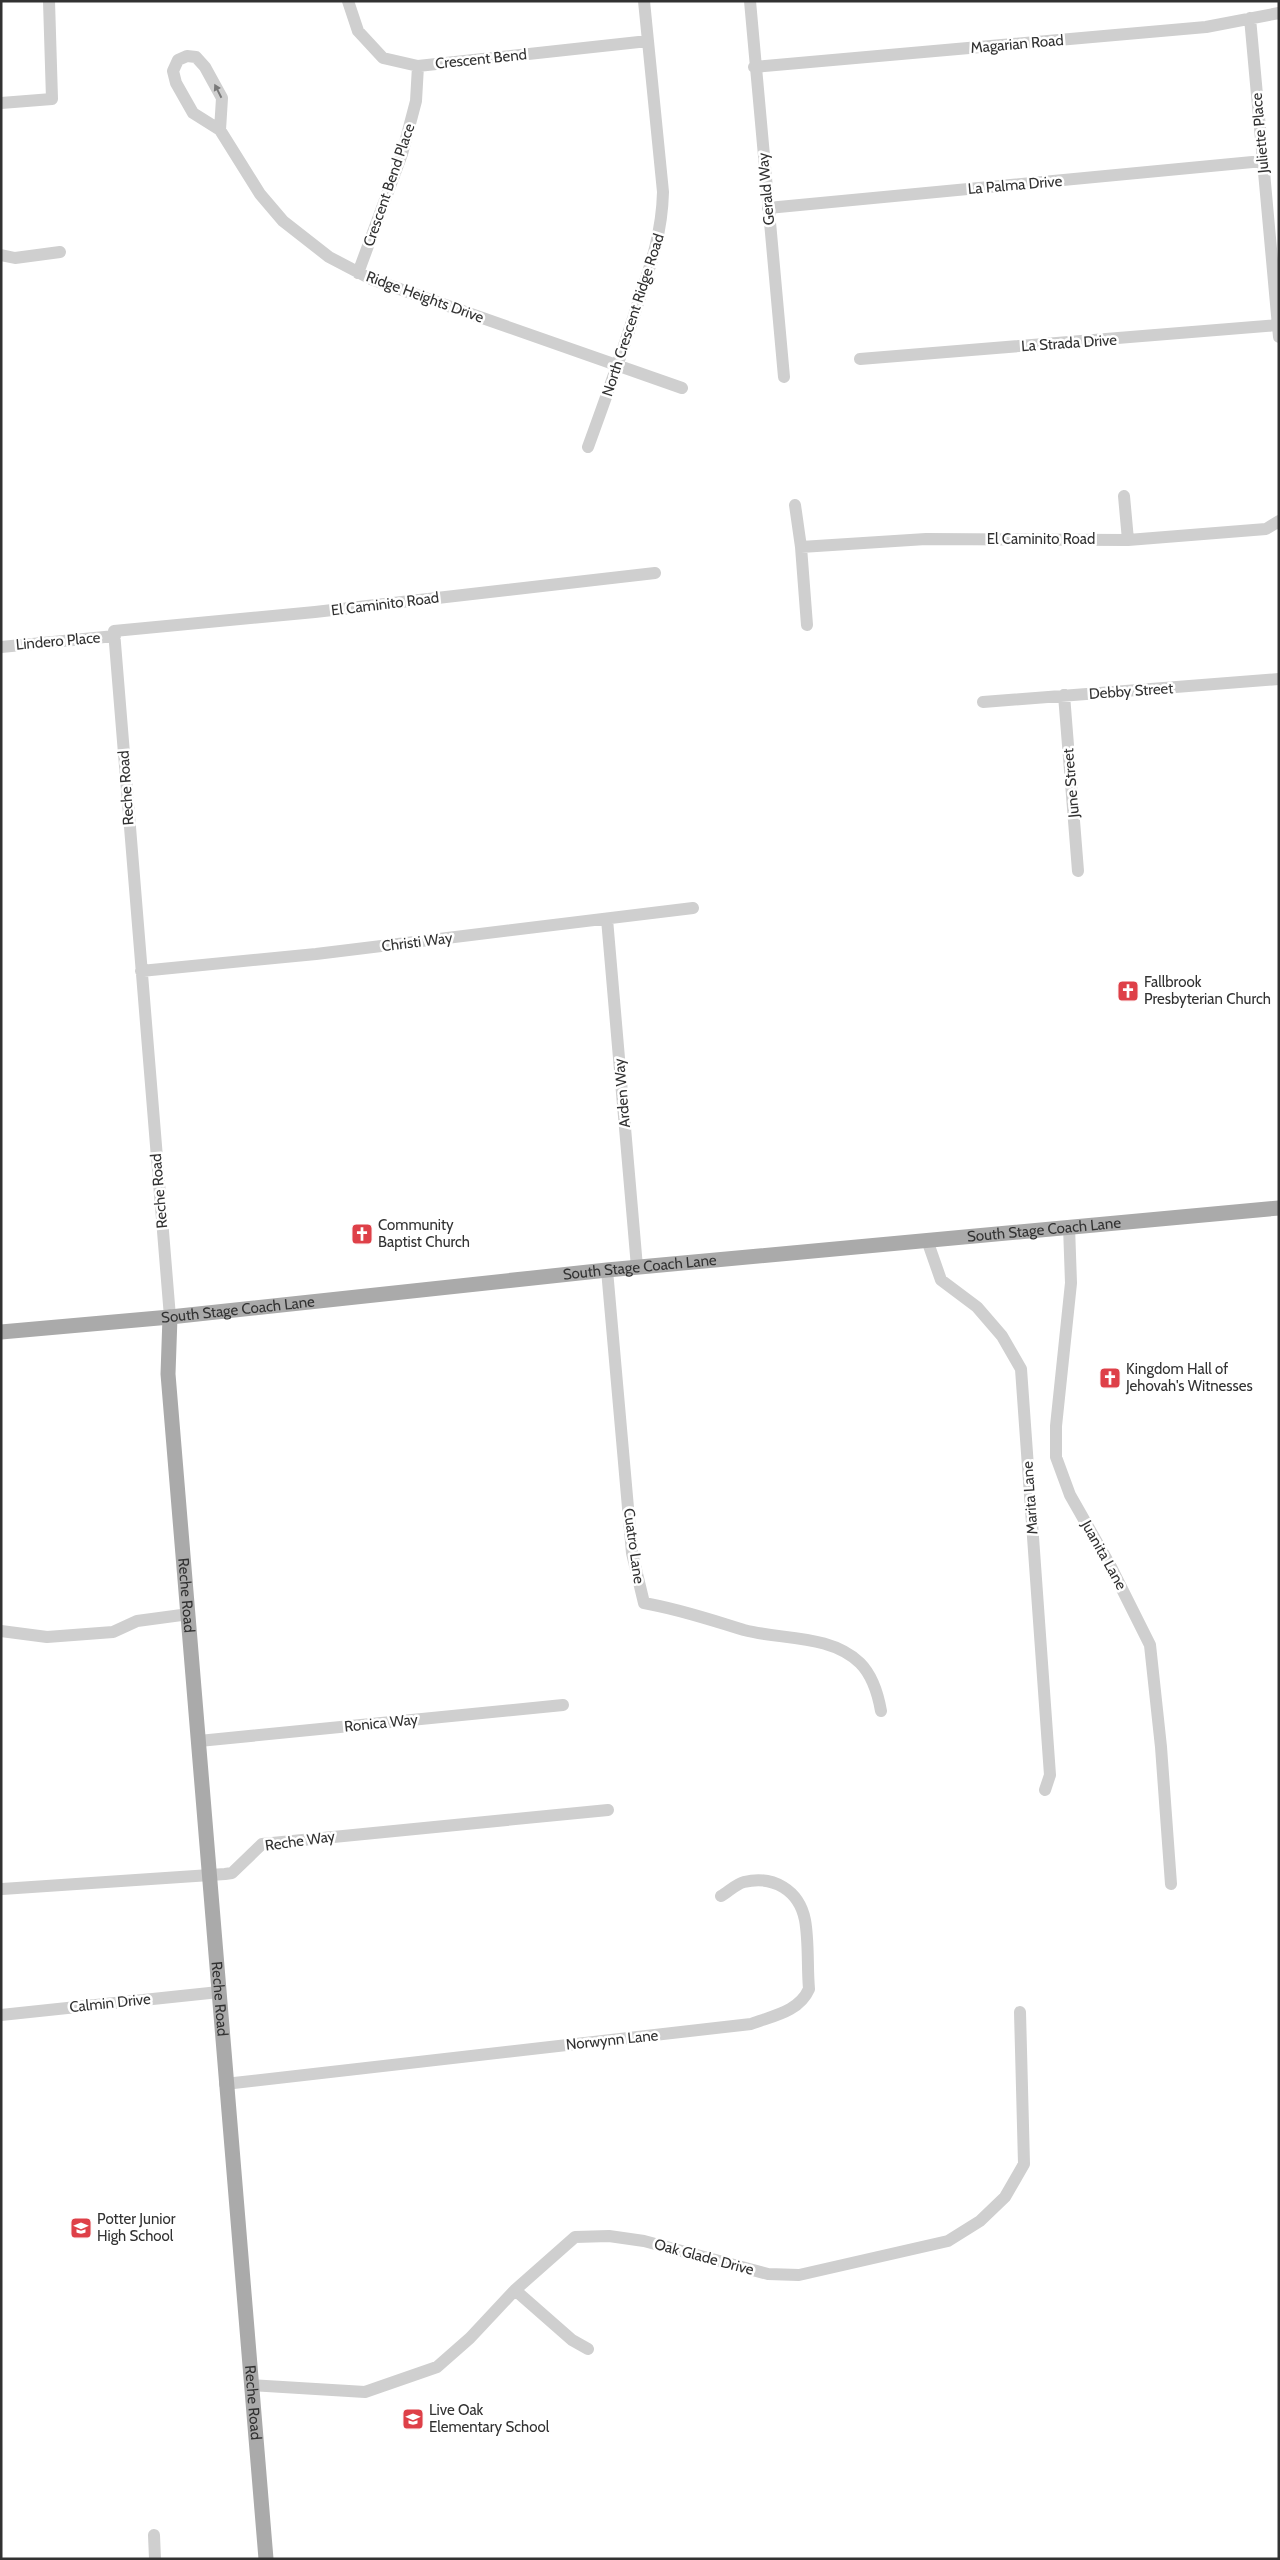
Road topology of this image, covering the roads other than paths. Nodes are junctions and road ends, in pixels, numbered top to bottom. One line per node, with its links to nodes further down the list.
1 (49, 1): 10 (street)
2 (348, 1): 8 (street, Crescent Bend)
3 (644, 1): 7 (street, North Crescent Ridge Road)
4 (750, 1): 9 (street, Gerald Way)
5 (1279, 14): 6 (street, Magarian Road)
6 (1250, 18): 9 (street, Magarian Road); 12 (street, Juliette Place)
7 (648, 41): 8 (street, Crescent Bend); 19 (street, North Crescent Ridge Road)
8 (418, 66): 16 (street, Crescent Bend Place)
9 (754, 66): 13 (street, Gerald Way)
10 (1, 103)
11 (220, 130): 11 (street, Ridge Heights Drive, one-way to 11); 16 (street, Ridge Heights Drive)
12 (1263, 161): 13 (street, La Palma Drive); 17 (street, Juliette Place)
13 (768, 208): 20 (street, Gerald Way)
14 (60, 252): 15 (street)
15 (1, 255)
16 (358, 273): 19 (street, Ridge Heights Drive)
17 (1278, 331): 18 (street, La Strada Drive)
18 (860, 359)
19 (618, 365): 21 (street, Ridge Heights Drive); 22 (street, North Crescent Ridge Road)
20 (784, 377)
21 (682, 388)
22 (588, 446)
23 (1124, 496): 26 (street)
24 (794, 505): 27 (street)
25 (1279, 521): 26 (street, El Caminito Road)
26 (1128, 540): 27 (street, El Caminito Road)
27 (801, 547): 29 (street)
28 (655, 573): 30 (street, El Caminito Road)
29 (807, 625)
30 (114, 634): 31 (street, Lindero Place); 38 (street, Reche Road)
31 (1, 647)
32 (1279, 679): 33 (street, Debby Street)
33 (1064, 695): 34 (street, Debby Street); 35 (street, June Street)
34 (983, 702)
35 (1078, 871)
36 (693, 908): 37 (street, Christi Way)
37 (607, 919): 38 (street, Christi Way); 42 (street, Arden Way)
38 (141, 971): 44 (street, Reche Road)
39 (1279, 1208): 40 (main road, South Stage Coach Lane)
40 (1068, 1226): 41 (main road, South Stage Coach Lane); 54 (street, Juanita Lane)
41 (928, 1240): 42 (main road, South Stage Coach Lane); 51 (street, Marita Lane)
42 (637, 1267): 43 (main road, South Stage Coach Lane)
43 (607, 1270): 44 (main road, South Stage Coach Lane); 49 (street, Cuatro Lane)
44 (170, 1317): 45 (main road, South Stage Coach Lane); 46 (main road, Reche Road)
45 (1, 1332)
46 (189, 1614): 47 (street); 50 (main road, Reche Road)
47 (1, 1631)
48 (563, 1704): 50 (street, Ronica Way)
49 (881, 1711)
50 (199, 1741): 53 (main road, Reche Road)
51 (1044, 1790)
52 (608, 1810): 53 (street, Reche Way)
53 (209, 1875): 55 (street, Reche Way); 57 (main road, Reche Road)
54 (1172, 1884)
55 (2, 1889)
56 (721, 1896): 60 (street, Norwynn Lane)
57 (218, 1992): 59 (street, Calmin Drive); 60 (main road, Reche Road)
58 (1020, 2012): 61 (street, Oak Glade Drive)
59 (1, 2015)
60 (225, 2084): 63 (main road, Reche Road)
61 (515, 2290): 62 (street); 63 (street, Oak Glade Drive)
62 (588, 2349)
63 (251, 2385): 66 (main road, Reche Road)
64 (154, 2535): 65 (street)
65 (155, 2559)
66 (266, 2559)

